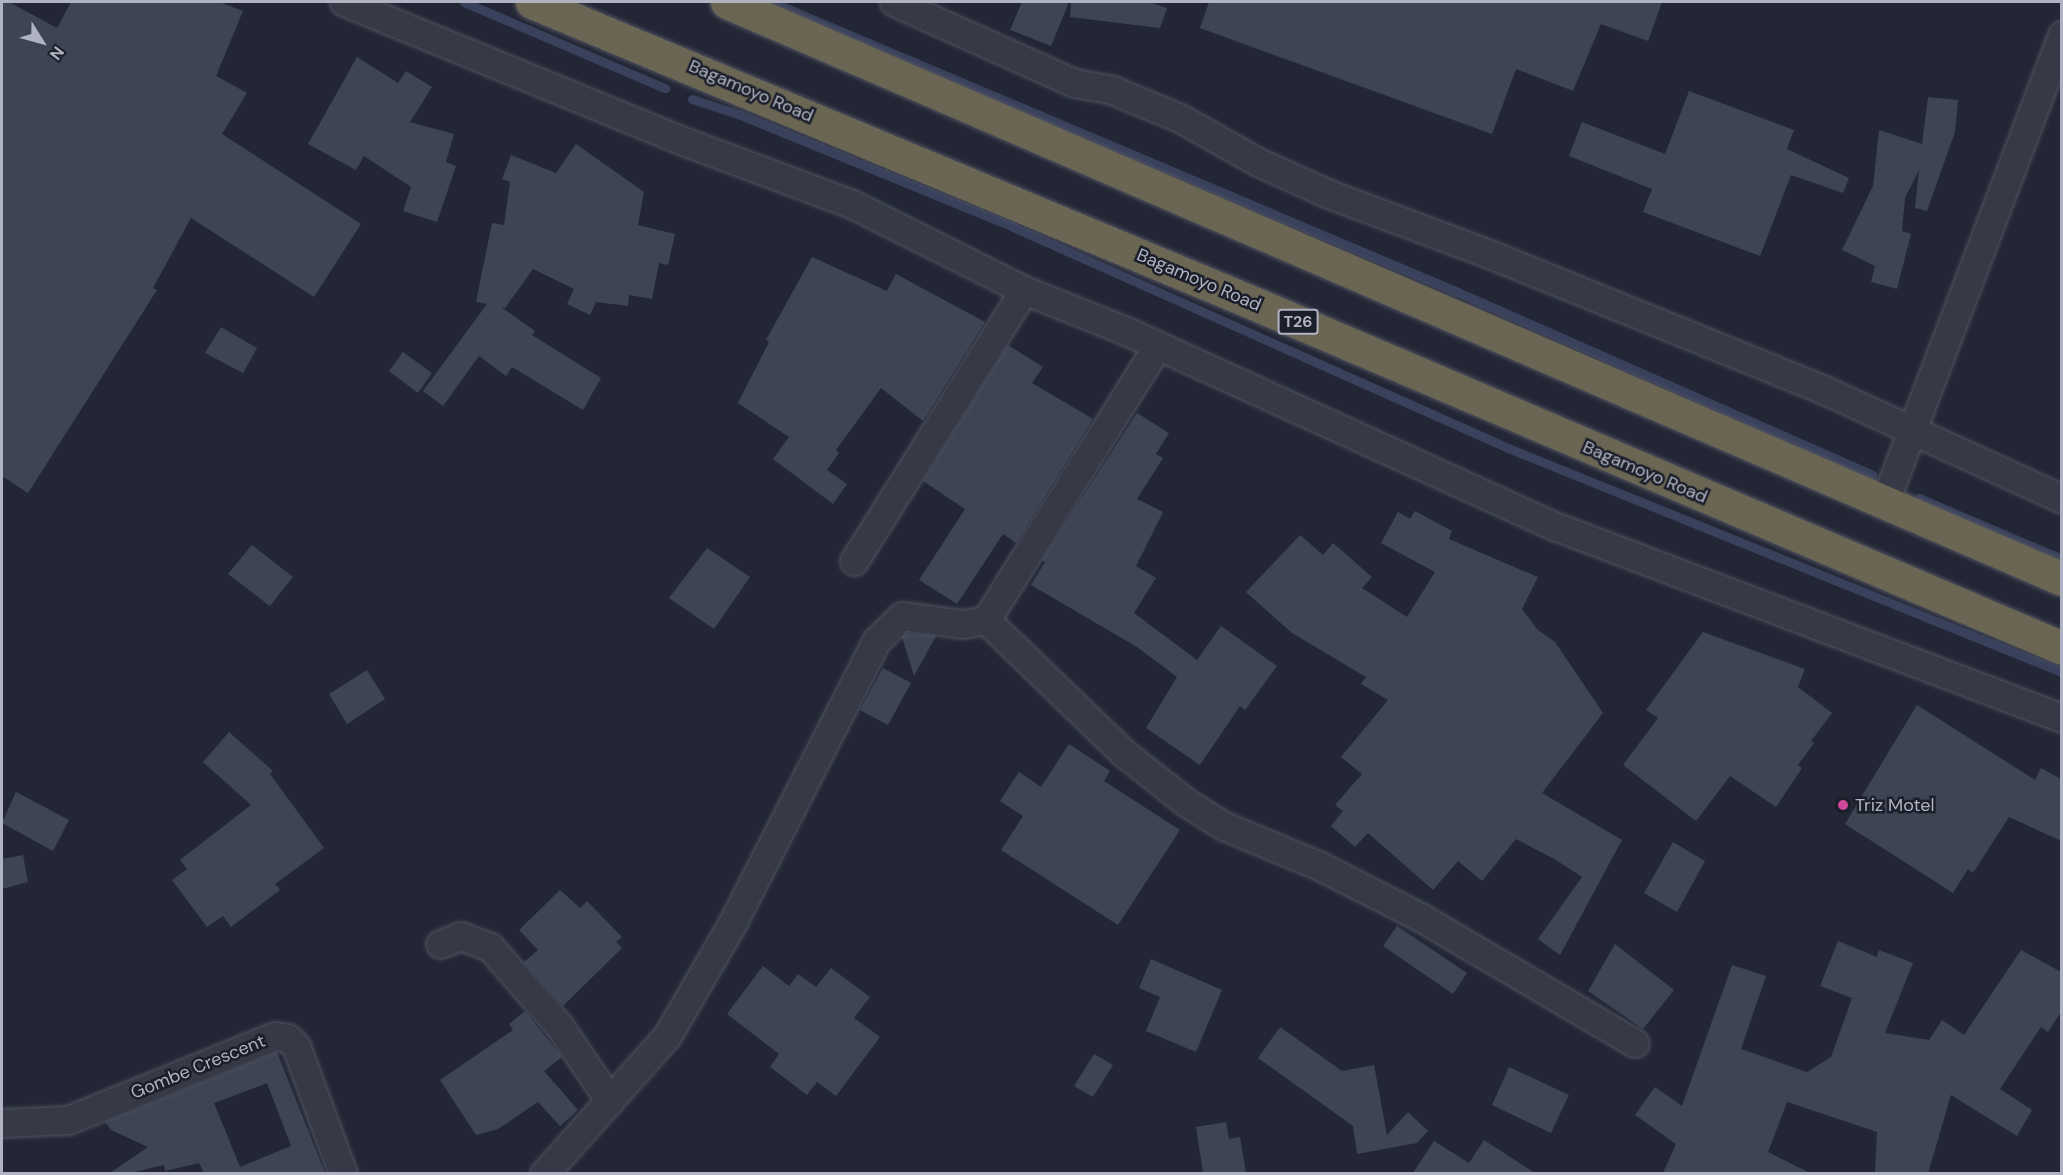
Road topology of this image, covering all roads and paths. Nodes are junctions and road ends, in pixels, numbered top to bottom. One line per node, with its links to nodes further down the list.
1 (344, 2): 6 (street)
2 (532, 2): 14 (highway, Bagamoyo Road / T26)
3 (727, 2): 10 (highway)
4 (894, 2): 8 (street)
5 (2061, 34): 8 (street)
6 (1024, 290): 7 (street); 11 (street)
7 (1158, 345): 13 (street); 15 (street)
8 (1914, 428): 9 (street); 10 (street)
9 (2061, 499)
10 (1885, 501): 12 (highway)
11 (854, 561)
12 (2061, 579)
13 (986, 620): 17 (street); 18 (street)
14 (2061, 648)
15 (2061, 718)
16 (440, 944): 18 (street)
17 (1635, 1043)
18 (610, 1101): 21 (street)
19 (2, 1123): 20 (street, Gombe Crescent)
20 (343, 1173)
21 (544, 1173)

